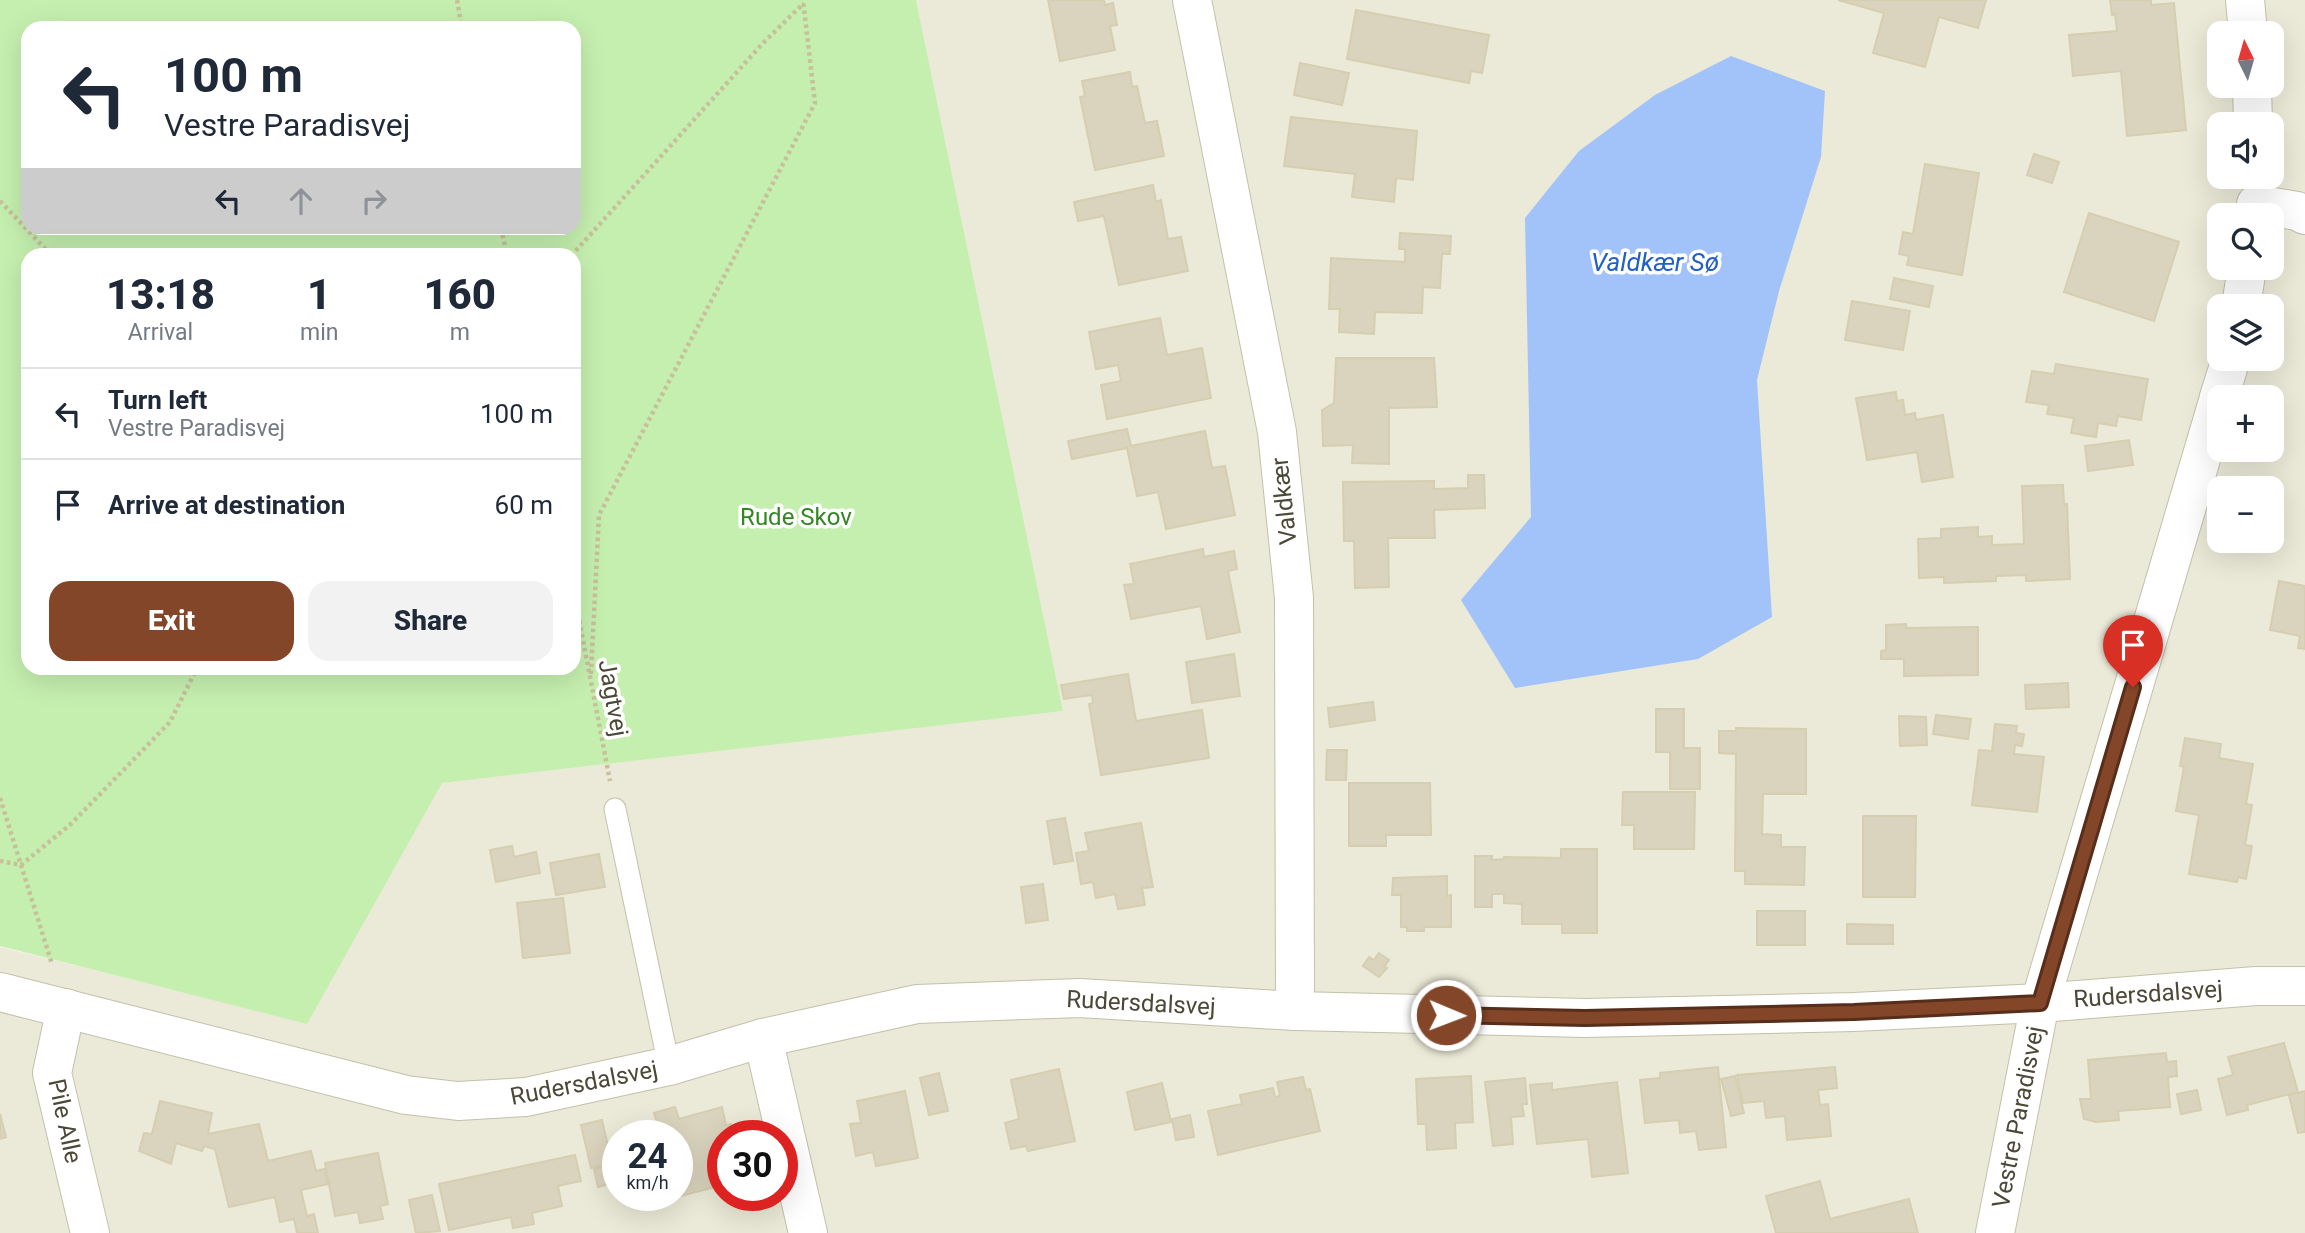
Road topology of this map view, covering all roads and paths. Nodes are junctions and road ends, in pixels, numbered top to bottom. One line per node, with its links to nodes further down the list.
1 (457, 0): 5 (path)
2 (1192, 0): 26 (street, Valdkær)
3 (2245, 0): 6 (street)
4 (804, 1): 13 (path); 16 (path)
5 (461, 21)
6 (2247, 21)
7 (2255, 199): 9 (street)
8 (0, 201): 10 (path)
9 (2305, 215)
10 (21, 223)
11 (32, 235): 12 (path)
12 (44, 248)
13 (578, 248)
14 (2207, 439): 24 (street, Vestre Paradisvej)
15 (581, 626): 16 (path, Jagtvej)
16 (591, 674): 19 (path, Jagtvej)
17 (194, 675): 21 (path)
18 (0, 798): 21 (path)
19 (615, 809): 28 (lane)
20 (0, 861): 21 (path)
21 (21, 865): 25 (path)
22 (2305, 986): 24 (street, Rudersdalsvej)
23 (0, 992): 25 (street, Rudersdalsvej)
24 (2040, 1003): 26 (street, Rudersdalsvej); 31 (street, Vestre Paradisvej)
25 (66, 1008): 28 (street, Rudersdalsvej); 29 (street, Pile Alle)
26 (1295, 1011): 27 (street, Rudersdalsvej)
27 (763, 1038): 28 (street, Rudersdalsvej); 30 (street)
28 (669, 1066)
29 (90, 1233)
30 (808, 1233)
31 (1995, 1233)

